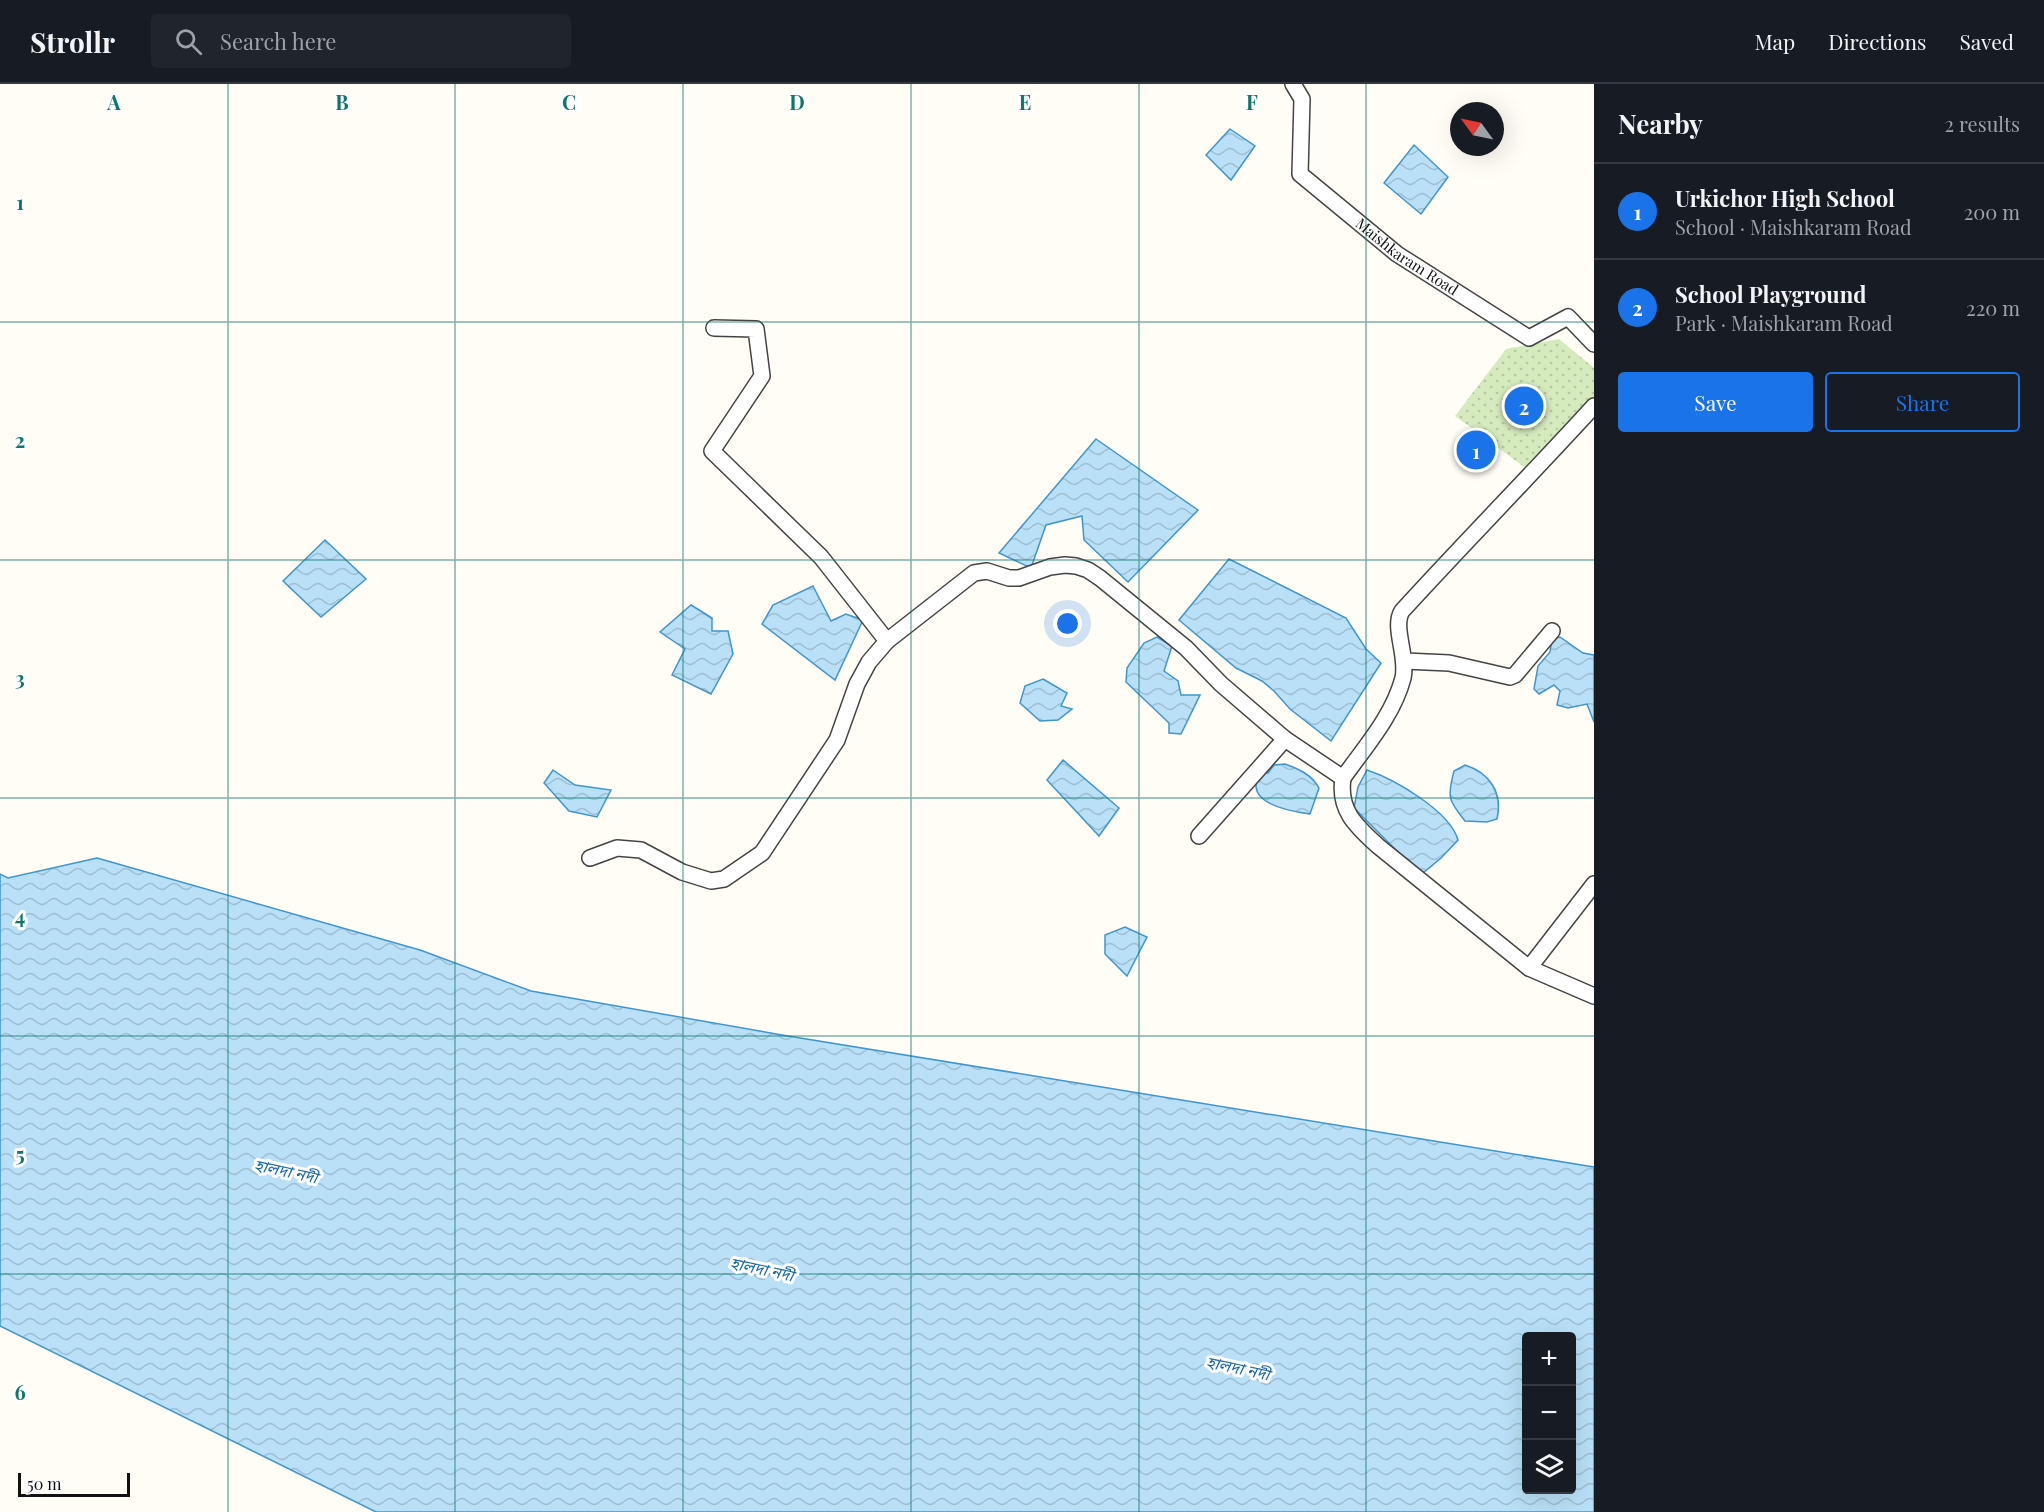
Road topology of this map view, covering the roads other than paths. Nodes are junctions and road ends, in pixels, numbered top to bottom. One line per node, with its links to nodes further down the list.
1 (1293, 84): 3 (street, Maishkaram Road)
2 (714, 328): 6 (street)
3 (1594, 344)
4 (1594, 406): 7 (street)
5 (1552, 631): 7 (street)
6 (887, 641): 8 (street); 11 (street)
7 (1405, 661): 9 (street)
8 (1286, 739): 9 (street); 10 (street)
9 (1343, 778): 13 (street)
10 (1199, 836)
11 (590, 858)
12 (1594, 884): 13 (street)
13 (1529, 968): 14 (street)
14 (1594, 996)

